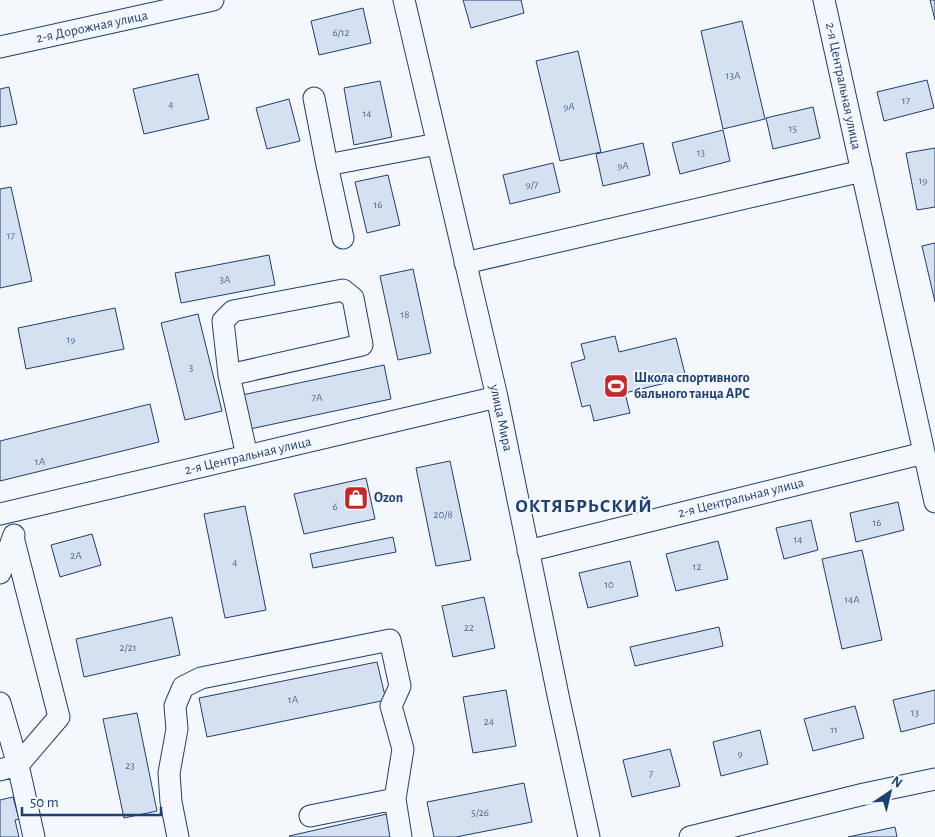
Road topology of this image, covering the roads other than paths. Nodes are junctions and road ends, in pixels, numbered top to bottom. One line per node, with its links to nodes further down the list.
1 (213, 0): 4 (street, 2-я Дорожная улица)
2 (404, 0): 6 (street, улица Мира)
3 (824, 0): 8 (street, 2-я Центральная улица)
4 (0, 47)
5 (314, 98): 7 (street)
6 (437, 144): 7 (street); 10 (street, улица Мира)
7 (327, 166): 9 (street)
8 (862, 171): 10 (street); 14 (street, 2-я Центральная улица)
9 (343, 238)
10 (465, 263): 12 (street, улица Мира)
11 (229, 374): 11 (street); 13 (street)
12 (497, 397): 13 (street, 2-я Центральная улица); 19 (street, улица Мира)
13 (247, 456): 16 (street, 2-я Центральная улица)
14 (929, 465): 15 (street, 2-я Центральная улица); 19 (street, 2-я Центральная улица)
15 (935, 502)
16 (22, 508): 17 (street, 2-я Центральная улица); 18 (street)
17 (0, 514)
18 (13, 536): 20 (street); 22 (street)
19 (528, 551): 29 (street, улица Мира)
20 (0, 573)
21 (0, 702): 22 (street)
22 (9, 767): 27 (street)
23 (935, 778): 30 (street)
24 (395, 799): 25 (street); 26 (street); 28 (street)
25 (310, 816)
26 (184, 836)
27 (34, 837)
28 (401, 837)
29 (589, 837)
30 (690, 837)

